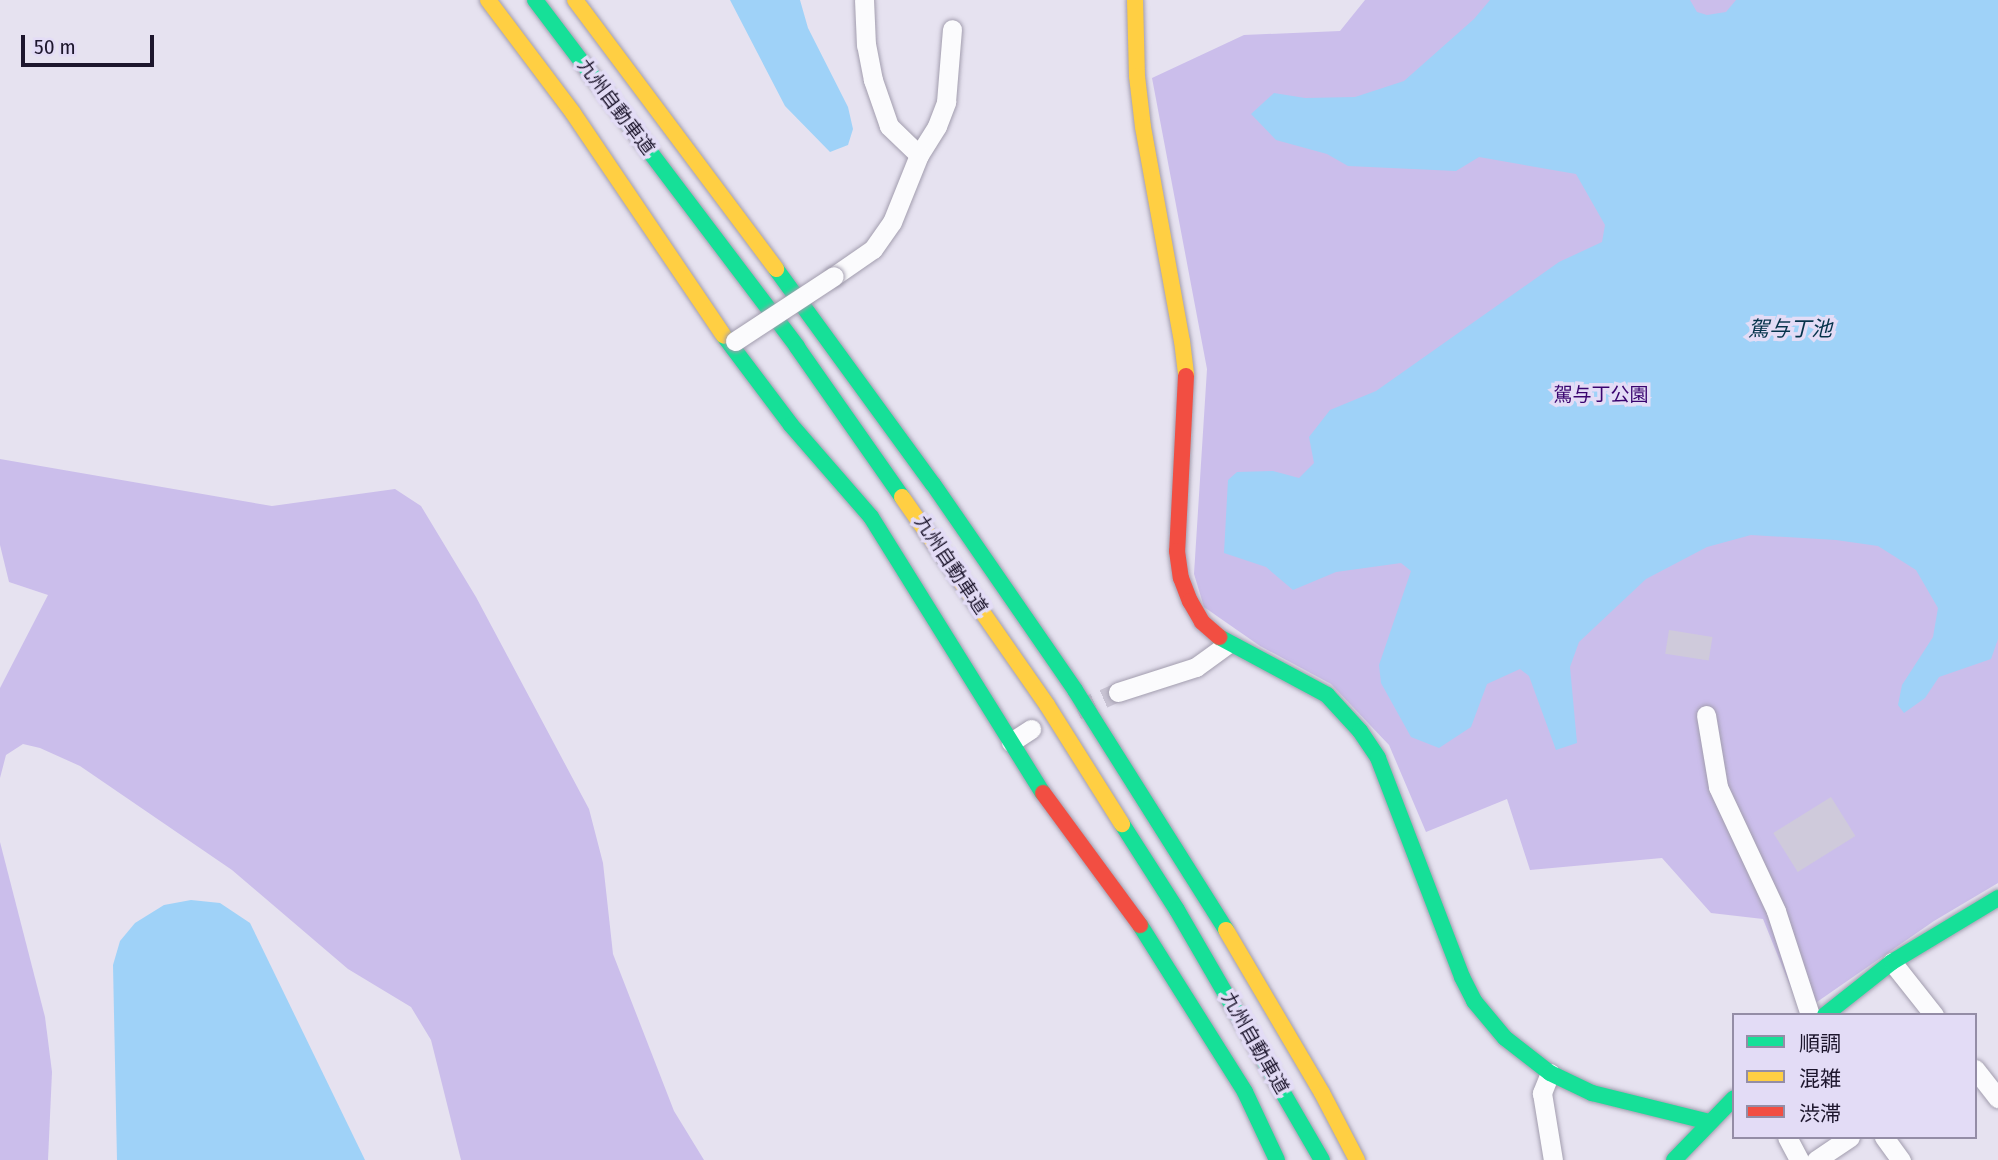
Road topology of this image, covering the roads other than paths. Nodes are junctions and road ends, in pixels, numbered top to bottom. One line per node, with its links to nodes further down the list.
1 (488, 0): 8 (main road)
2 (534, 0): 28 (main road, 九州自動車道)
3 (575, 0): 29 (main road, 九州自動車道)
4 (864, 0): 7 (street)
5 (1135, 0): 9 (main road)
6 (952, 30): 7 (street)
7 (919, 155): 8 (street, bridge)
8 (732, 343): 13 (main road)
9 (1228, 644): 10 (street); 20 (main road)
10 (1118, 692)
11 (1706, 715): 16 (street)
12 (1031, 729): 13 (street)
13 (1010, 742): 27 (main road)
14 (1998, 898): 15 (main road)
15 (1892, 962): 17 (main road); 18 (street)
16 (1809, 1013)
17 (1828, 1013)
18 (1932, 1013)
19 (1977, 1072): 21 (street)
20 (1550, 1073): 23 (main road); 30 (street)
21 (1998, 1098)
22 (1732, 1100): 23 (main road)
23 (1709, 1122): 31 (main road)
24 (1788, 1139): 32 (street)
25 (1847, 1139): 33 (street)
26 (1885, 1139): 34 (street)
27 (1277, 1160)
28 (1322, 1160)
29 (1357, 1160)
30 (1553, 1160)
31 (1674, 1160)
32 (1799, 1160)
33 (1816, 1160)
34 (1901, 1160)

